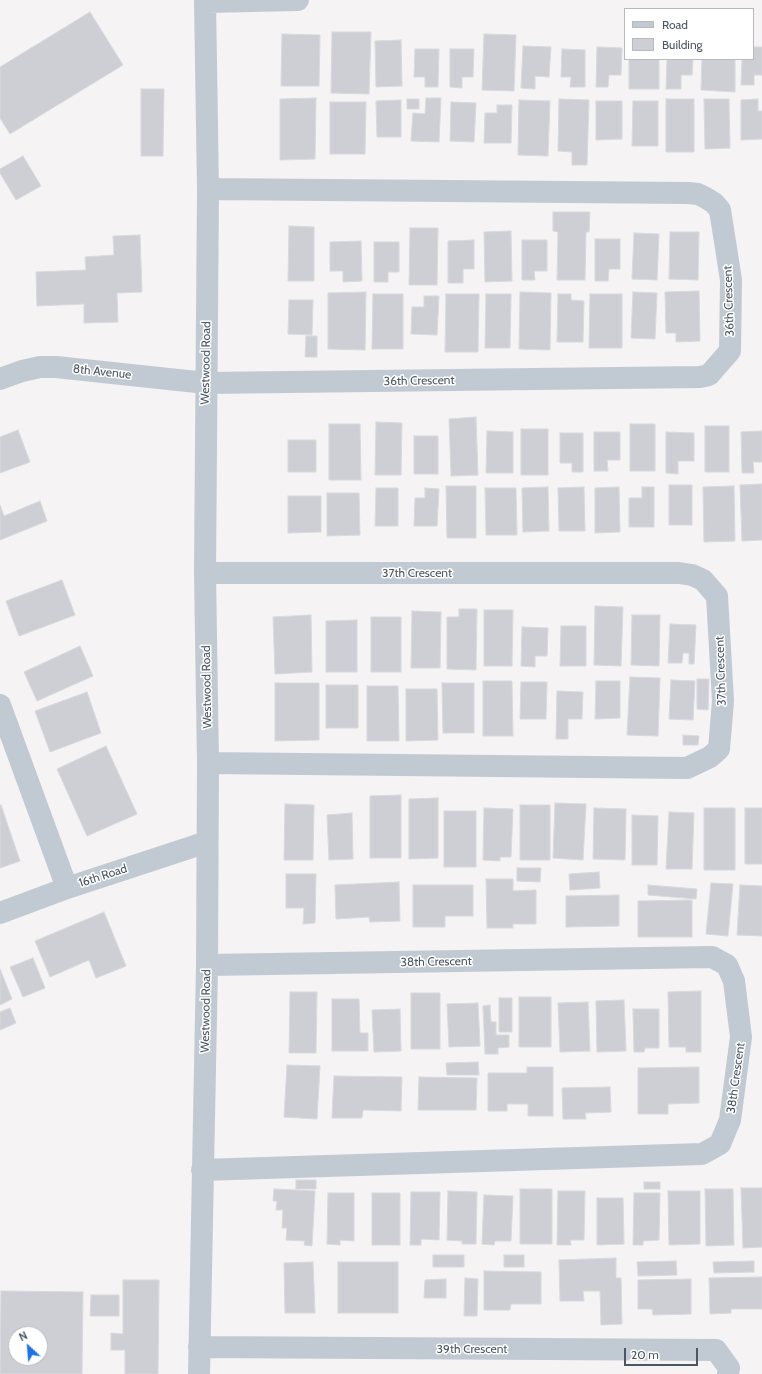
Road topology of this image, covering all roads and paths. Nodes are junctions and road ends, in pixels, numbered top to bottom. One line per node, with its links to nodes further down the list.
1 (298, 0): 2 (street)
2 (205, 1): 3 (street, Westwood Road)
3 (208, 189): 5 (street, Westwood Road); 5 (street, 36th Crescent)
4 (0, 379): 5 (street, 8th Avenue)
5 (206, 384): 6 (street, Westwood Road)
6 (205, 573): 8 (street, Westwood Road); 8 (street, 37th Crescent)
7 (0, 705): 10 (street)
8 (208, 763): 9 (street, Westwood Road)
9 (207, 842): 10 (street, 16th Road); 12 (street, Westwood Road)
10 (67, 888): 11 (street, 16th Road)
11 (0, 913)
12 (207, 965): 13 (street, Westwood Road); 13 (street, 38th Crescent)
13 (202, 1170): 14 (street, Westwood Road)
14 (199, 1347): 15 (street, Westwood Road); 16 (street, 39th Crescent)
15 (199, 1374)
16 (728, 1374)

